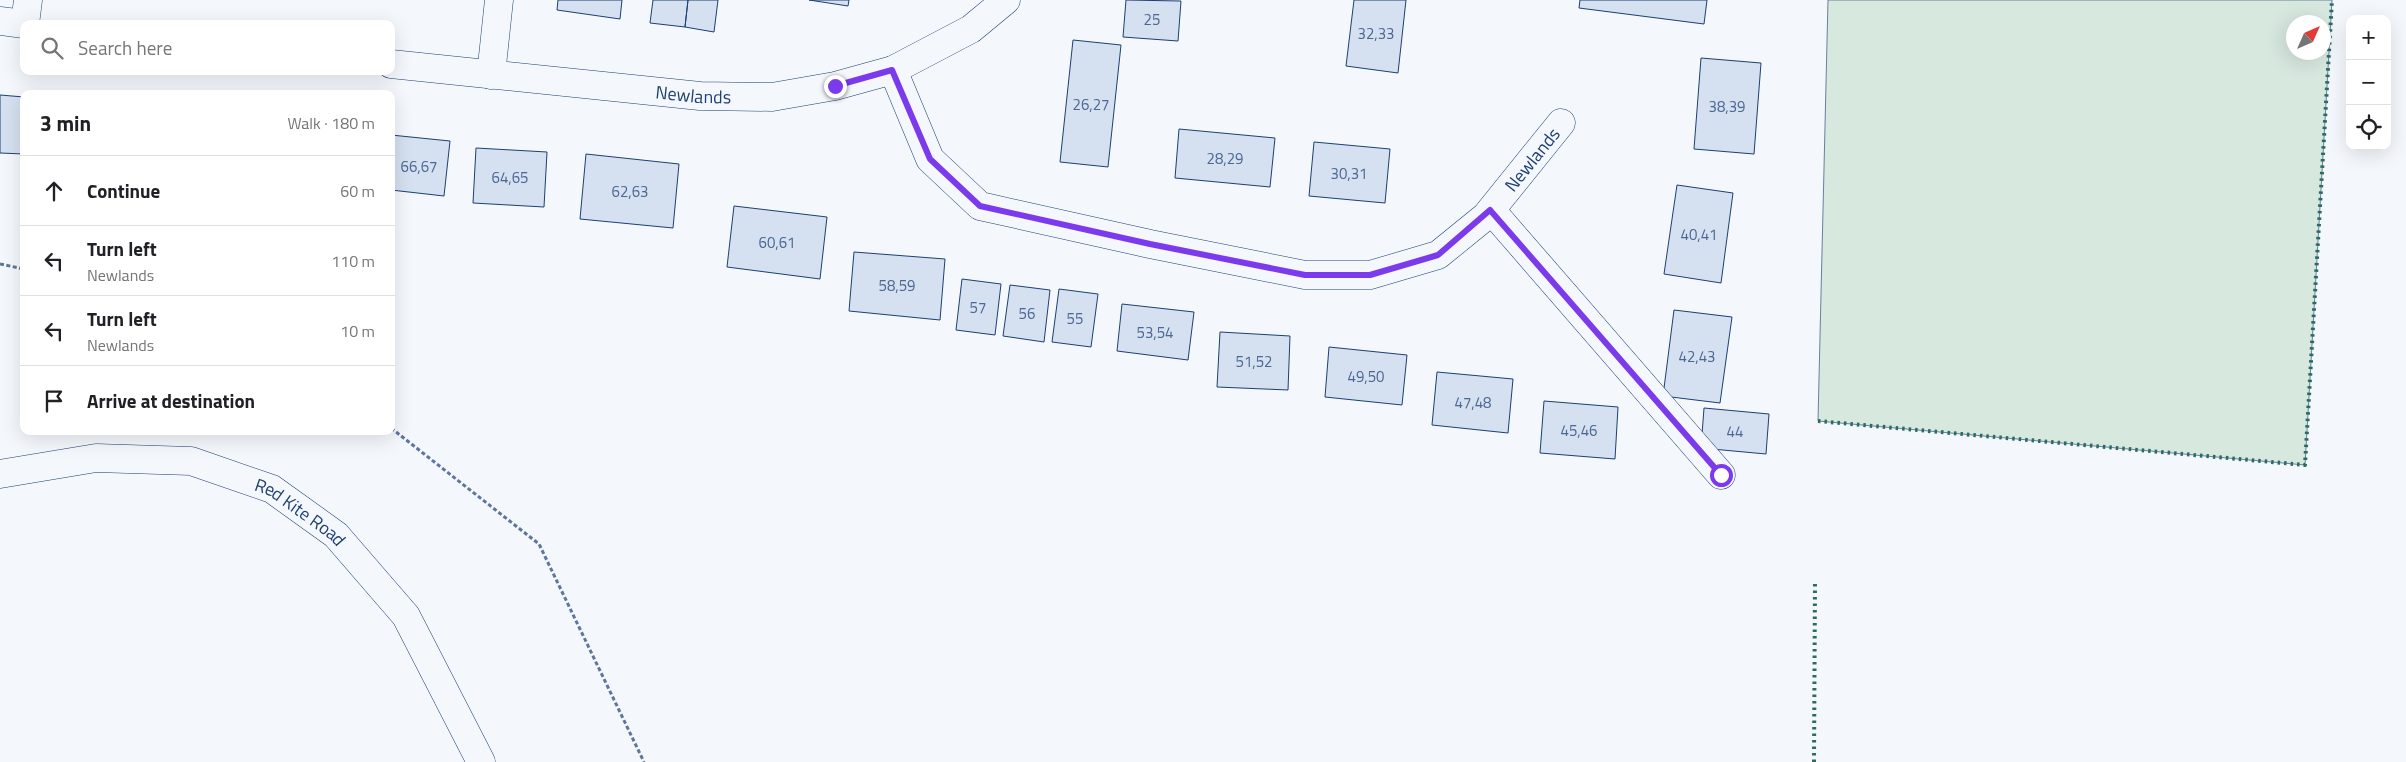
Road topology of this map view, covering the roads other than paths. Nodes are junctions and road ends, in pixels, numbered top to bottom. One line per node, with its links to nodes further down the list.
1 (28, 0): 4 (street)
2 (499, 0): 9 (street)
3 (1006, 0): 8 (street, Newlands)
4 (25, 20)
5 (0, 21): 6 (street)
6 (20, 24)
7 (395, 64): 9 (street, Newlands)
8 (892, 70): 9 (street, Newlands); 11 (street, Newlands)
9 (491, 74)
10 (1561, 123): 11 (street, Newlands)
11 (1490, 210): 13 (street)
12 (0, 474): 14 (street, Red Kite Road)
13 (1721, 475)
14 (481, 762)

